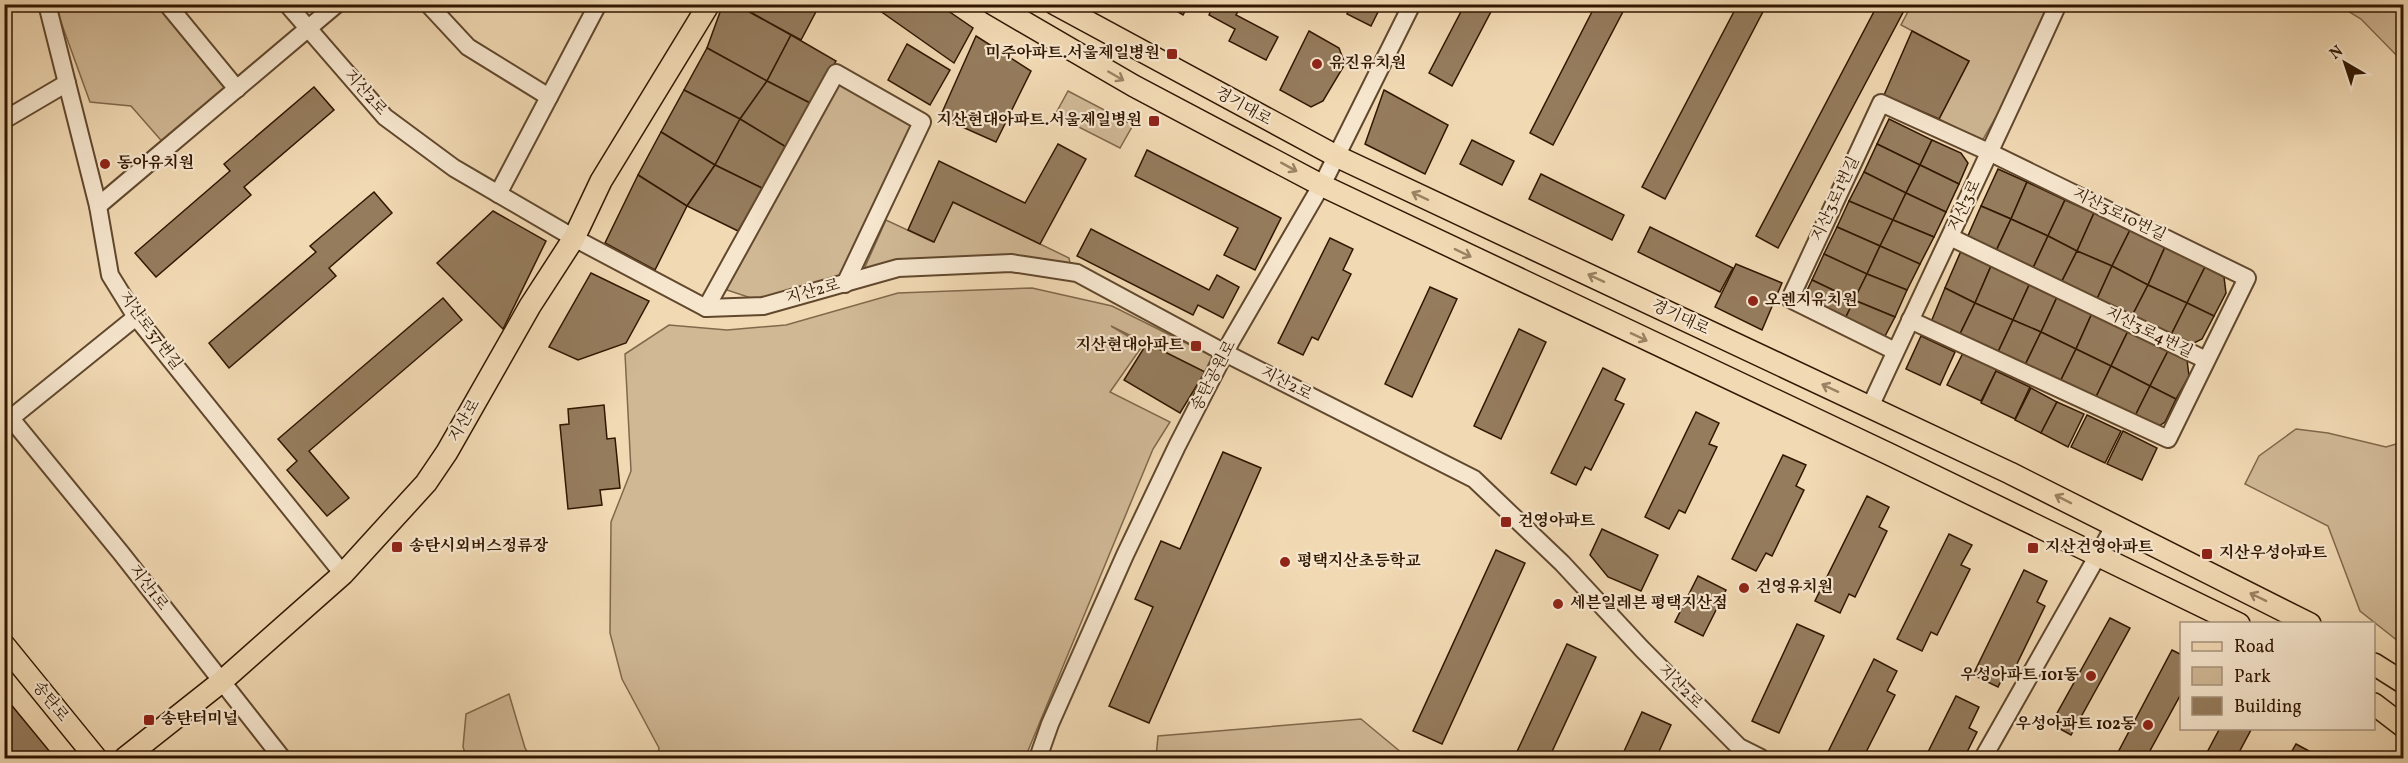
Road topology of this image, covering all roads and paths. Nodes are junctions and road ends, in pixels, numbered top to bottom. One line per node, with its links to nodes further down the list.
1 (47, 4): 13 (street, 지산로37번길)
2 (166, 4): 14 (street)
3 (287, 4): 12 (street, 지산2로)
4 (337, 4): 12 (street)
5 (428, 4): 15 (street)
6 (598, 4): 15 (street)
7 (709, 4): 23 (main road, 지산로)
8 (993, 4): 19 (main road, 경기대로, one-way to 19)
9 (1055, 4): 18 (main road, 경기대로)
10 (1412, 4): 18 (street, 송탄공원로)
11 (2058, 4): 17 (street, 지산3로)
12 (309, 30): 14 (street); 20 (street, 지산2로)
13 (67, 82): 16 (street); 21 (street, 지산로37번길)
14 (237, 89): 21 (street)
15 (549, 97): 20 (street)
16 (4, 120)
17 (1991, 153): 22 (street, 지산3로); 28 (street, 지산3로1번길); 30 (street, 지산3로10번길)
18 (1336, 156): 19 (street, 송탄공원로); 31 (main road, 경기대로, one-way to 18)
19 (1321, 185): 29 (street, 송탄공원로); 34 (main road, 경기대로, one-way to 34)
20 (498, 194): 23 (street, 지산2로)
21 (98, 206): 26 (street, 지산로37번길)
22 (1950, 237): 27 (street, 지산3로); 30 (street, 지산3로4번길)
23 (574, 238): 25 (street, 지산2로); 35 (main road, 지산로)
24 (845, 284): 25 (street, 지산2로); 25 (street); 29 (street, 지산2로)
25 (706, 308)
26 (136, 317): 32 (street, 지산1로); 35 (street, 지산로37번길)
27 (1910, 320): 28 (street, 지산3로); 30 (street, 지산3로4번길)
28 (1895, 351): 31 (street, 지산3로)
29 (1225, 353): 47 (street, 송탄공원로); 48 (street, 지산2로)
30 (2206, 360)
31 (1870, 407): 33 (main road, 경기대로, one-way to 31)
32 (8, 414): 40 (street, 지산1로)
33 (2115, 525): 34 (street); 37 (main road, 경기대로, one-way to 33)
34 (2098, 557): 36 (main road, 경기대로); 49 (street)
35 (343, 574): 40 (main road, 지산로)
36 (2235, 622)
37 (2306, 622)
38 (4, 645): 44 (main road, 송탄로)
39 (2375, 665): 41 (main road)
40 (221, 681): 45 (main road, 지산로); 46 (street, 지산1로)
41 (2403, 683)
42 (2375, 706): 43 (main road)
43 (2403, 727)
44 (96, 759)
45 (124, 759)
46 (282, 759)
47 (1038, 759)
48 (1761, 759)
49 (1983, 759)

